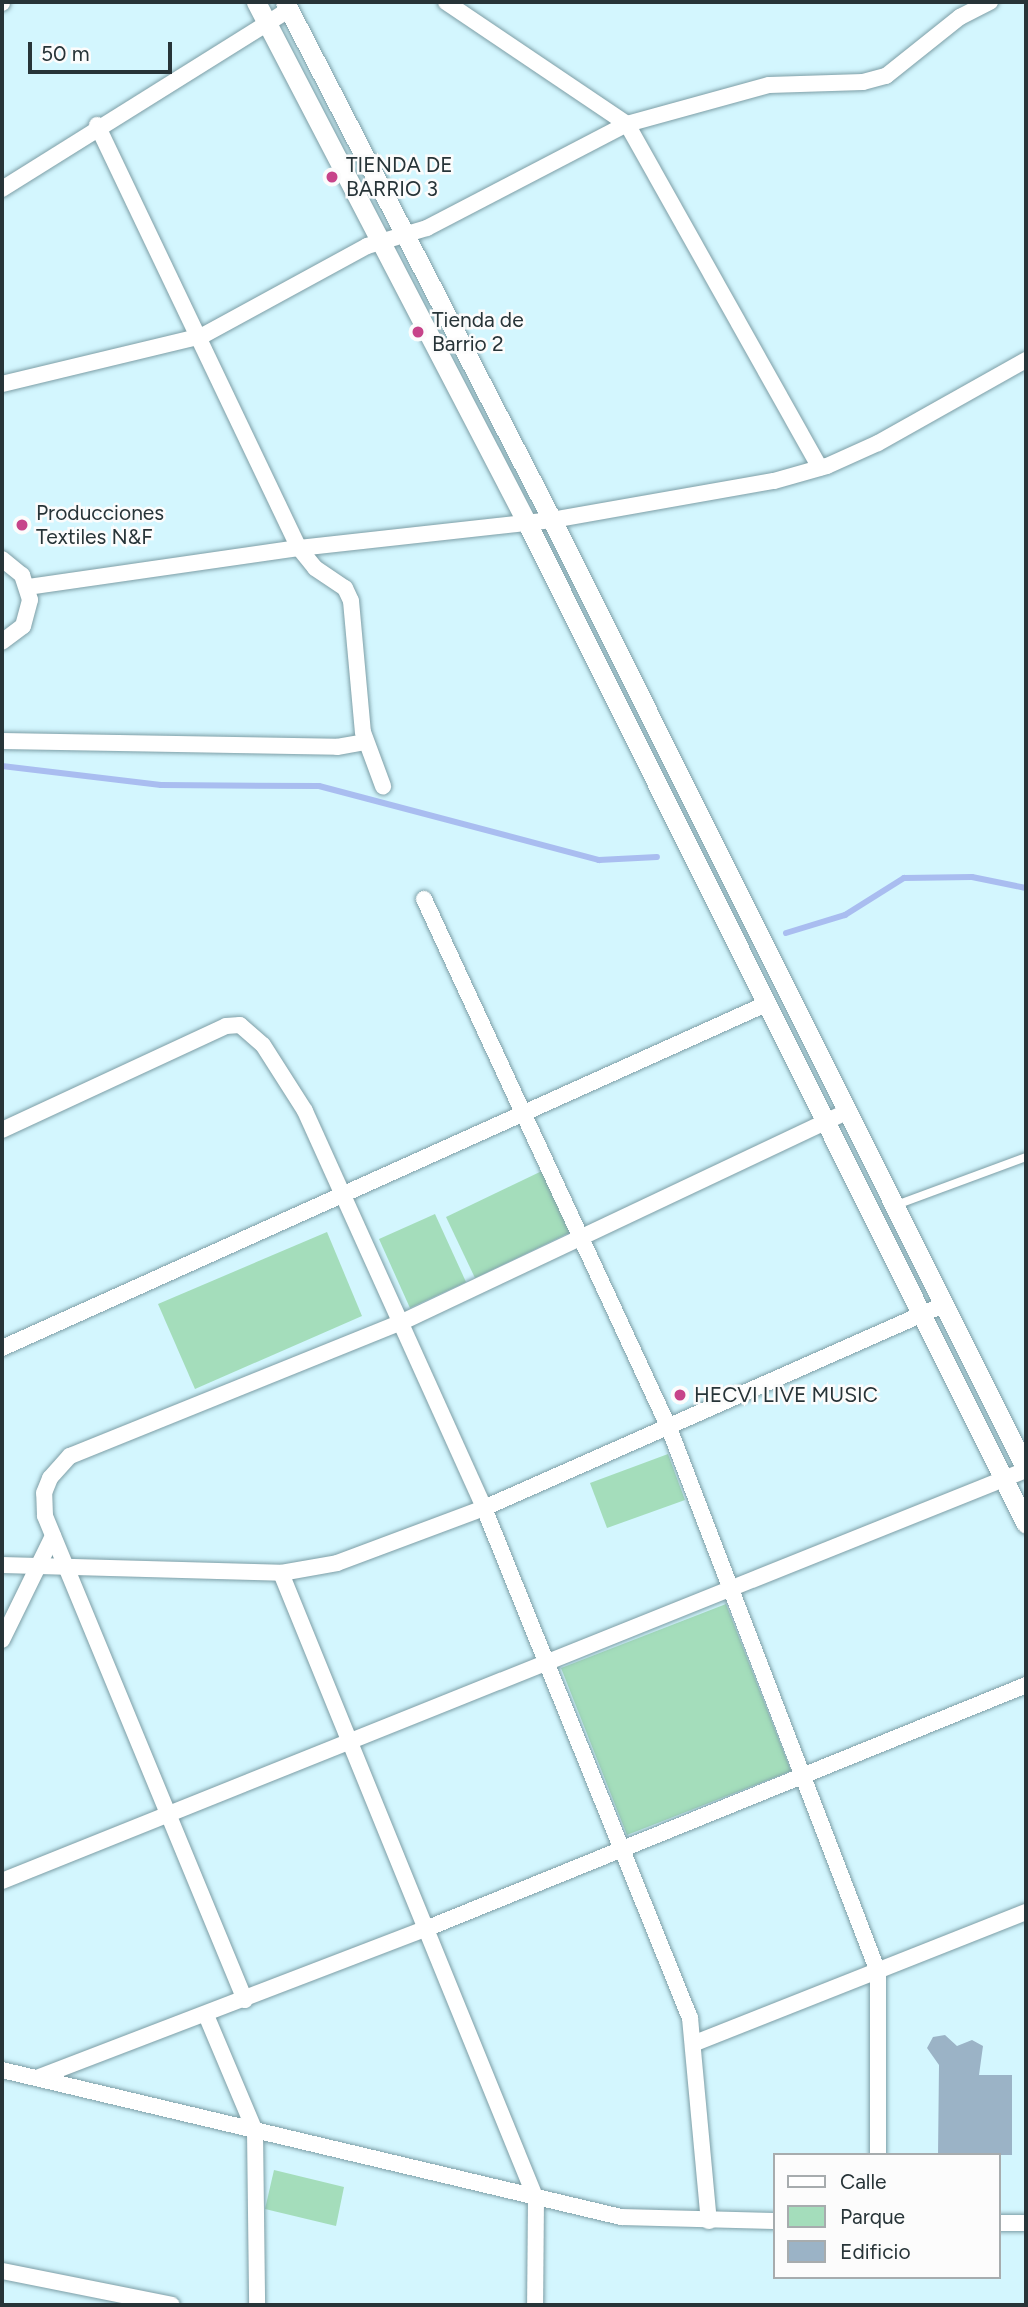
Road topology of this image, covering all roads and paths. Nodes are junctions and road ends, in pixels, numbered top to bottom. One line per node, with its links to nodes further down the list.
1 (256, 2): 5 (street)
2 (446, 2): 6 (street)
3 (990, 2): 6 (street)
4 (287, 6): 5 (street); 9 (street)
5 (267, 23): 7 (street); 10 (street)
6 (627, 124): 9 (street); 14 (street)
7 (97, 125): 8 (street); 11 (street)
8 (2, 188)
9 (405, 235): 10 (street); 15 (street)
10 (381, 242): 11 (street); 16 (street)
11 (202, 336): 13 (street); 17 (street)
12 (1026, 360): 14 (street)
13 (2, 384)
14 (821, 468): 15 (street)
15 (552, 520): 16 (street); 27 (street)
16 (527, 523): 17 (street); 25 (street)
17 (299, 548): 19 (street); 22 (street)
18 (2, 559): 19 (street)
19 (28, 587): 20 (street)
20 (2, 642)
21 (2, 741): 22 (street)
22 (365, 742): 23 (street)
23 (383, 786)
24 (424, 899): 26 (street)
25 (766, 1004): 26 (street); 28 (street)
26 (525, 1111): 31 (street); 33 (street)
27 (846, 1112): 28 (street); 32 (street)
28 (824, 1120): 33 (street); 35 (street)
29 (2, 1130): 31 (street)
30 (1026, 1157): 32 (lane)
31 (345, 1198): 36 (street); 37 (street)
32 (893, 1206): 34 (street)
33 (580, 1234): 36 (street); 38 (street)
34 (943, 1305): 35 (street); 39 (street)
35 (922, 1312): 38 (street); 40 (street)
36 (402, 1322): 41 (street); 43 (street)
37 (2, 1348)
38 (669, 1428): 41 (street); 48 (street)
39 (1026, 1469): 40 (street)
40 (1004, 1479): 42 (street); 48 (street)
41 (484, 1508): 47 (street); 50 (street)
42 (1026, 1524)
43 (53, 1536): 45 (street); 46 (street)
44 (2, 1565): 45 (street)
45 (41, 1567): 46 (street); 49 (street)
46 (67, 1571): 47 (street); 54 (street)
47 (281, 1573): 52 (street)
48 (730, 1590): 50 (street); 53 (street)
49 (2, 1640)
50 (544, 1662): 52 (street); 55 (street)
51 (1026, 1685): 53 (street)
52 (352, 1739): 54 (street); 58 (street)
53 (805, 1773): 55 (street); 59 (street)
54 (166, 1813): 56 (street); 60 (street)
55 (621, 1847): 58 (street); 62 (street)
56 (2, 1881)
57 (1026, 1912): 59 (street)
58 (428, 1928): 60 (street); 67 (street)
59 (878, 1972): 62 (street); 66 (street)
60 (245, 2000): 61 (street)
61 (206, 2015): 64 (street); 65 (street)
62 (695, 2043): 68 (street)
63 (2, 2070): 64 (street)
64 (39, 2077): 65 (street)
65 (255, 2131): 67 (street); 74 (street)
66 (878, 2153)
67 (536, 2199): 68 (street); 75 (street)
68 (709, 2221): 69 (street)
69 (772, 2221)
70 (1000, 2223): 71 (street)
71 (1026, 2223)
72 (2, 2271): 73 (street)
73 (172, 2305)
74 (257, 2305)
75 (535, 2305)

